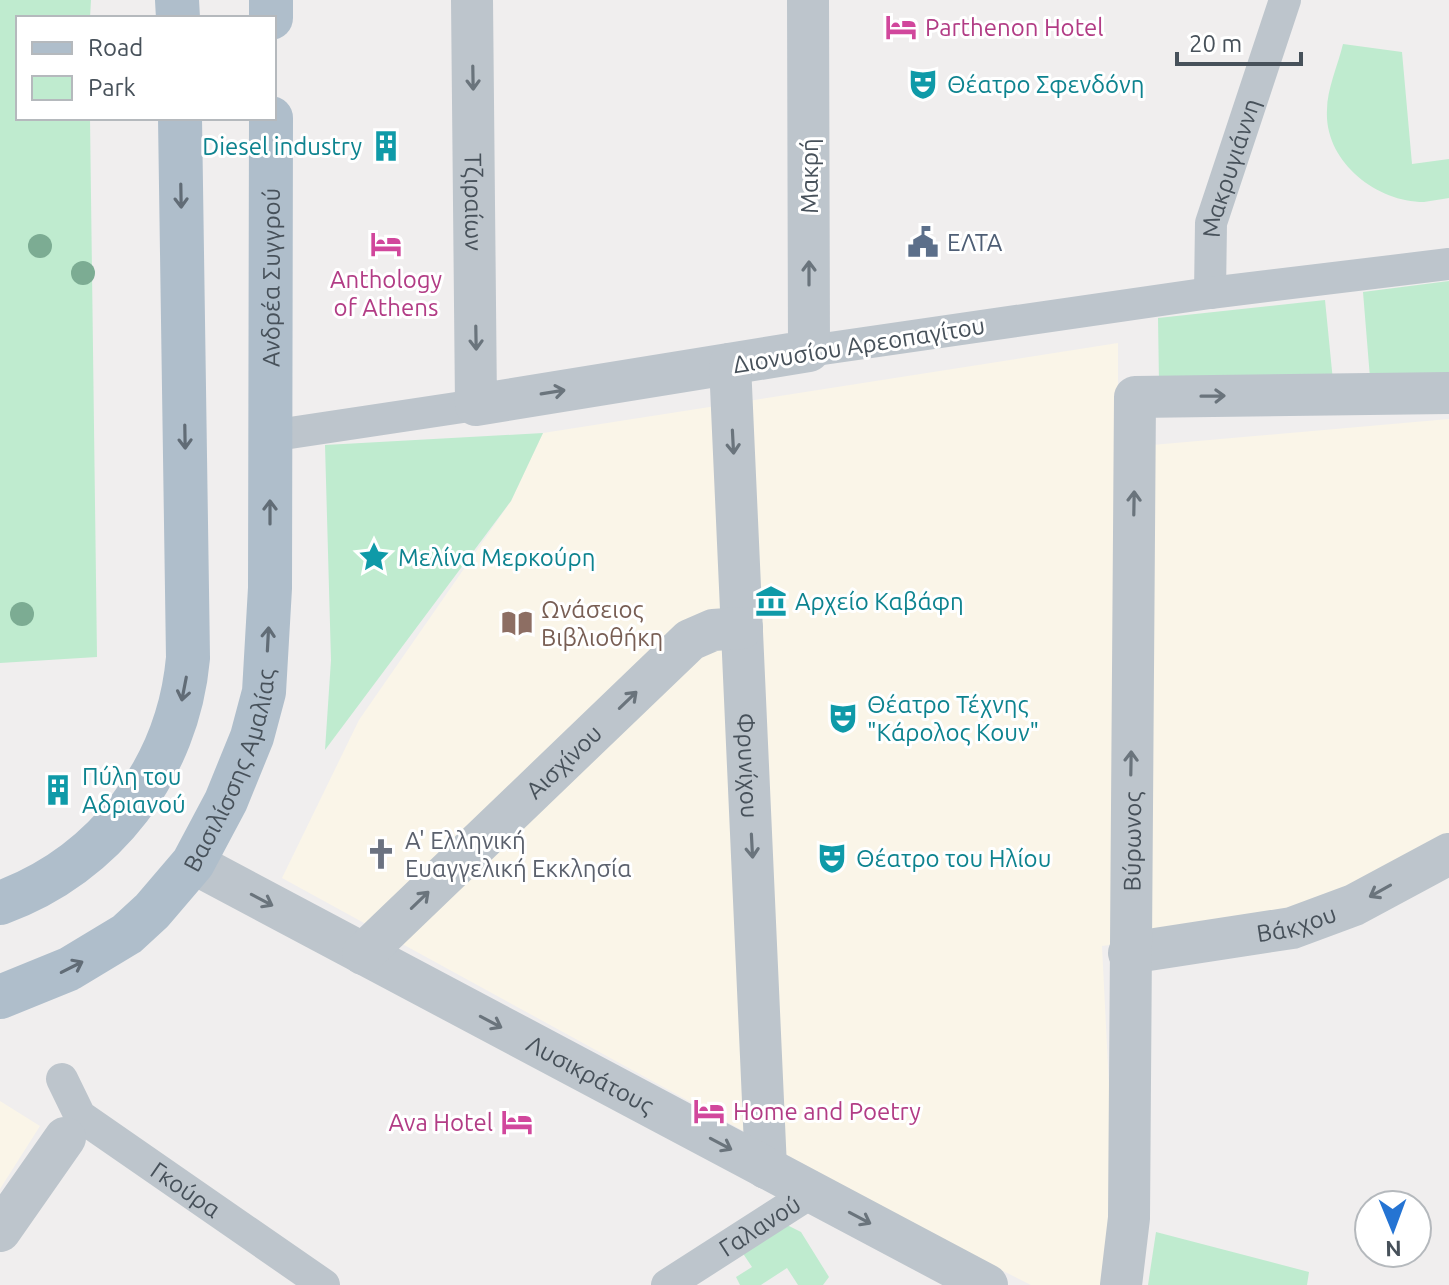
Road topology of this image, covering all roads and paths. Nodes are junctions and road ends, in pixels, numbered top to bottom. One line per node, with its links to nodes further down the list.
1 (472, 0): 11 (street, Τζιραίων, one-way to 11)
2 (808, 0): 8 (street, Μακρή, one-way to 2)
3 (1285, 0): 7 (street, Μακρυγιάννη)
4 (180, 120): 16 (main road, one-way to 16)
5 (271, 120): 12 (main road, Ανδρέα Συγγρού)
6 (1449, 264): 7 (street, Διονυσίου Αρεοπαγίτου)
7 (1210, 293): 8 (street, Διονυσίου Αρεοπαγίτου)
8 (809, 351): 9 (street, Διονυσίου Αρεοπαγίτου)
9 (730, 364): 11 (street, Διονυσίου Αρεοπαγίτου, one-way to 9); 13 (street, Φρυνίχου, one-way to 13)
10 (1449, 393): 17 (street, Βύρωνος, one-way to 10)
11 (476, 405): 12 (street, Διονυσίου Αρεοπαγίτου)
12 (270, 436): 15 (main road, Βασιλίσσης Αμαλίας, one-way to 12)
13 (742, 628): 18 (street, Αισχίνου, one-way to 13); 22 (street, Φρυνίχου, one-way to 22)
14 (1449, 854): 17 (street, Βάκχου, one-way to 17)
15 (193, 863): 18 (street, Λυσικράτους, one-way to 18); 19 (main road, Βασιλίσσης Αμαλίας, one-way to 15)
16 (0, 903)
17 (1129, 953): 29 (street, Βύρωνος)
18 (363, 954): 22 (street, Λυσικράτους, one-way to 22)
19 (0, 997)
20 (62, 1079): 26 (street, Γκούρα)
21 (65, 1138): 24 (street)
22 (766, 1168): 23 (street, Λυσικράτους)
23 (812, 1192): 25 (street, Λυσικράτους, one-way to 25); 27 (street, Γαλανού)
24 (0, 1231)
25 (934, 1273): 28 (street, Λυσικράτους)
26 (324, 1285)
27 (667, 1285)
28 (987, 1285)
29 (1121, 1285)

